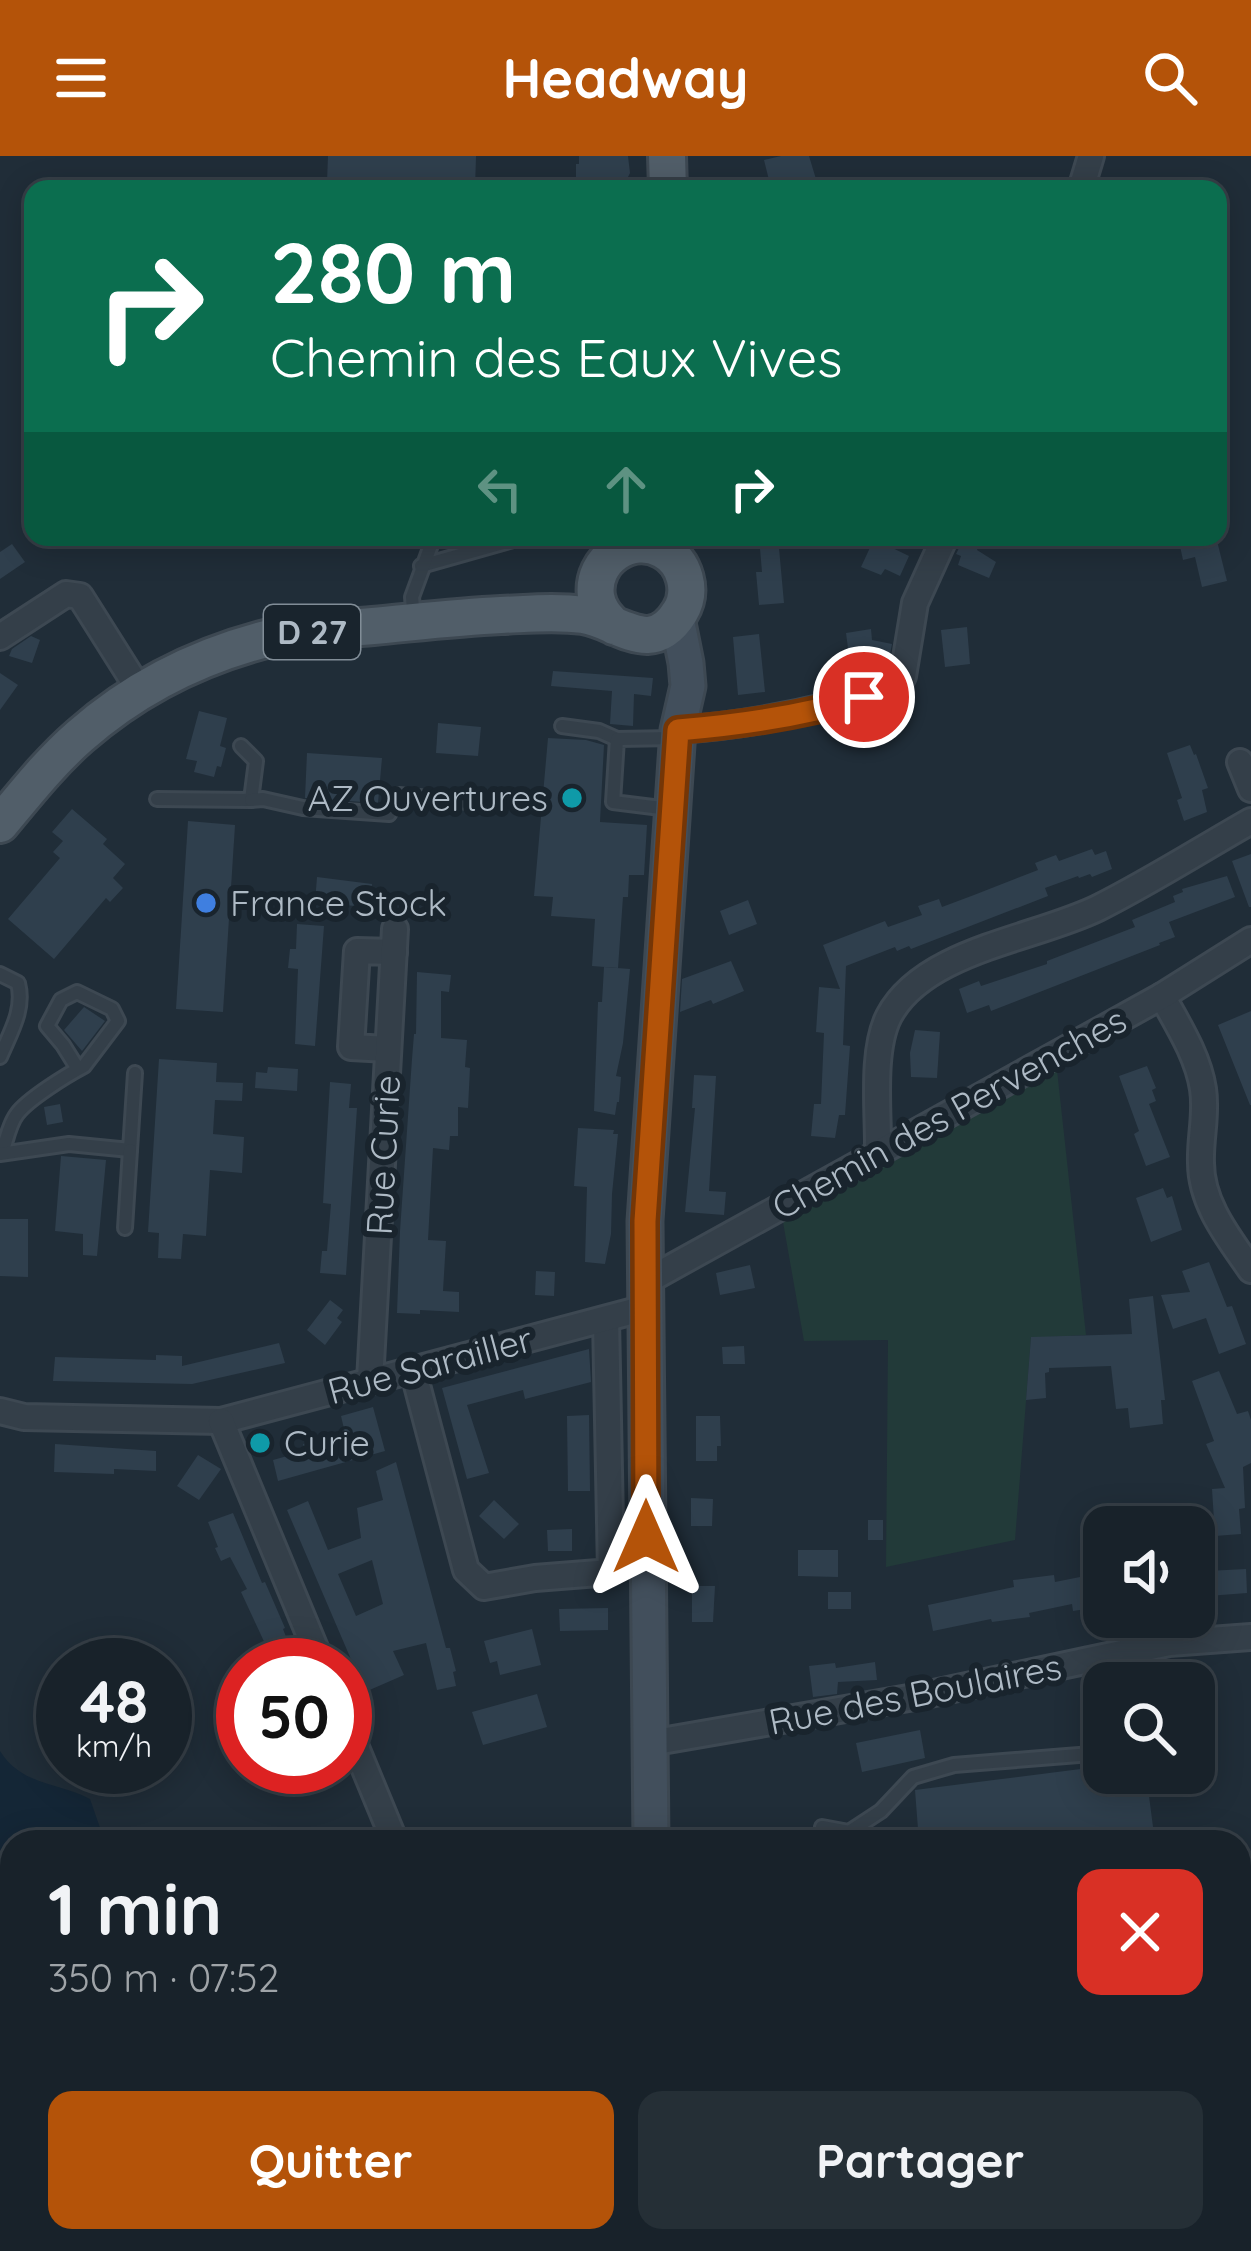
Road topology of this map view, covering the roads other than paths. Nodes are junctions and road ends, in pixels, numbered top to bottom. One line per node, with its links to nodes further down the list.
1 (430, 546): 7 (lane)
2 (492, 546): 7 (lane)
3 (628, 546): 8 (main road)
4 (654, 546): 6 (main road)
5 (941, 546): 16 (street)
6 (685, 554): 10 (main road)
7 (421, 566): 11 (lane)
8 (599, 571): 9 (main road, D 27); 12 (main road)
9 (496, 616): 11 (main road, D 27); 12 (main road, D 27)
10 (677, 618): 12 (main road); 16 (main road)
11 (414, 622): 14 (main road, D 27)
12 (623, 630): 16 (main road)
13 (0, 637): 14 (street)
14 (140, 691): 26 (main road, D 27)
15 (562, 726): 17 (lane)
16 (678, 727): 17 (lane); 24 (main road)
17 (617, 739): 24 (lane)
18 (241, 746): 23 (lane)
19 (1240, 762): 20 (street)
20 (1251, 790)
21 (527, 798): 23 (lane)
22 (157, 799): 23 (lane)
23 (251, 800)
24 (672, 809): 39 (main road)
25 (1251, 821): 35 (street)
26 (0, 824)
27 (1251, 940): 29 (street, Chemin des Pervenches)
28 (0, 974): 31 (lane)
29 (1162, 996): 35 (street, Chemin des Pervenches); 38 (street)
30 (388, 1049): 30 (street, Rue Curie); 42 (street, Rue Curie)
31 (0, 1057)
32 (78, 1069): 32 (lane); 36 (lane)
33 (135, 1073): 34 (lane)
34 (130, 1150): 36 (lane); 37 (lane)
35 (880, 1150): 39 (street, Chemin des Pervenches)
36 (1, 1154)
37 (125, 1228)
38 (1251, 1270)
39 (645, 1295): 40 (street, Rue Sarailler); 47 (main road)
40 (606, 1318): 41 (street, Rue Sarailler); 41 (street)
41 (413, 1370): 42 (street, Rue Sarailler)
42 (370, 1382): 44 (street, Rue Sarailler)
43 (0, 1411): 44 (street, Rue Sarailler)
44 (221, 1421): 46 (street)
45 (1251, 1636): 47 (street, Rue des Boulaires)
46 (311, 1638)
47 (650, 1743): 52 (main road)
48 (1083, 1755): 54 (lane)
49 (372, 1786): 51 (street)
50 (822, 1827): 53 (lane)
51 (390, 1830)
52 (651, 1830)
53 (839, 1830)
54 (853, 1830)

